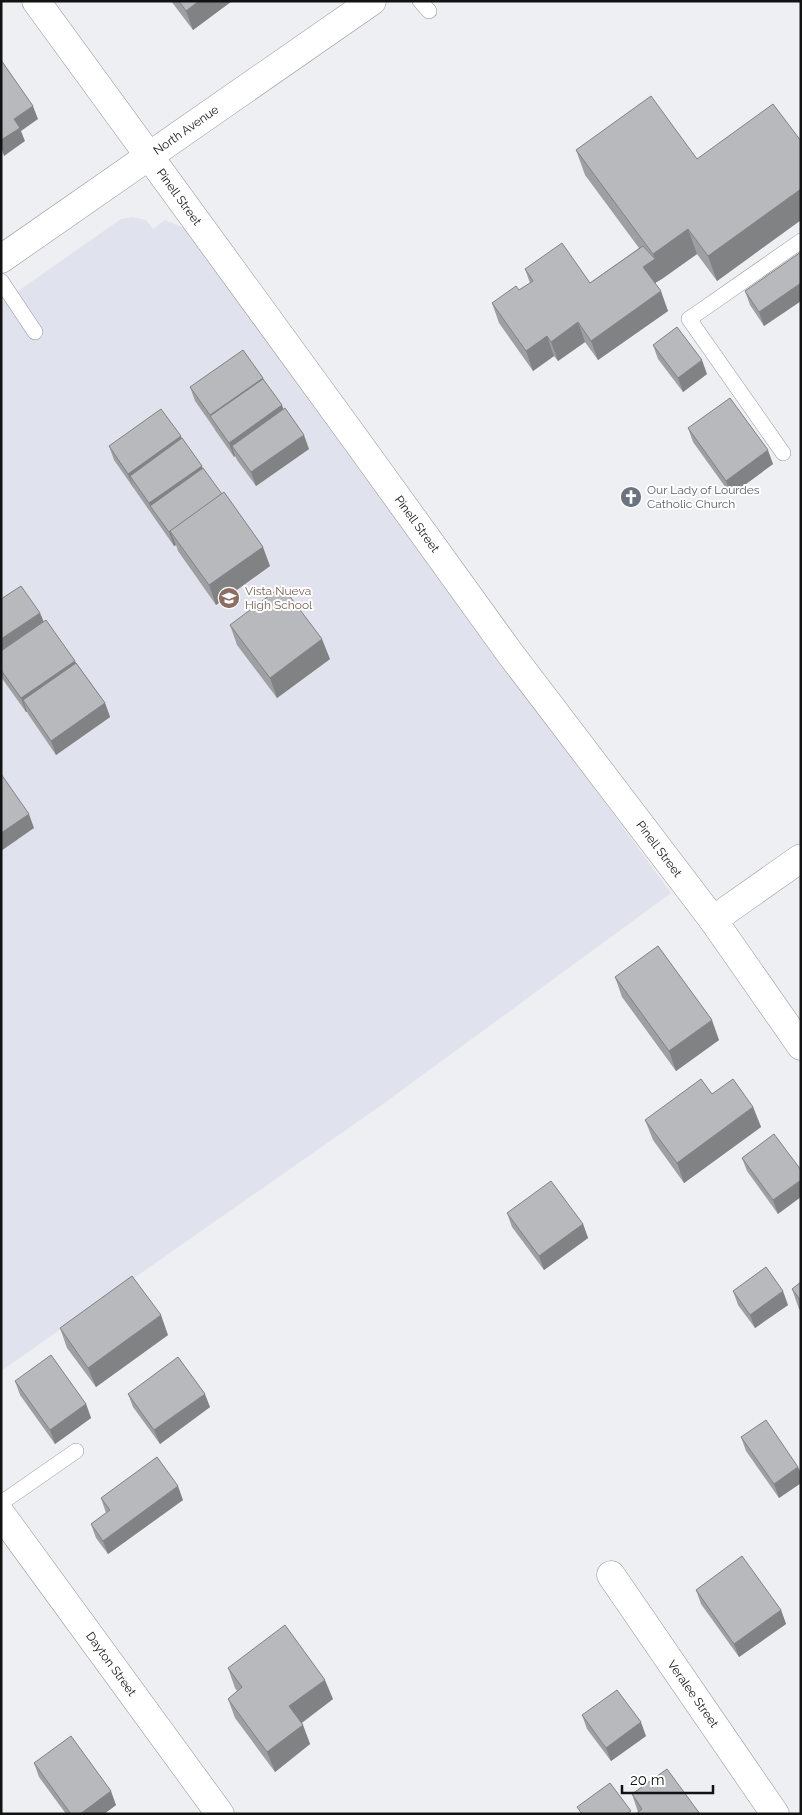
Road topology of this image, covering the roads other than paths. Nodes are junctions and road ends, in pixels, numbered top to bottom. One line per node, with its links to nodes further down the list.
1 (36, 1): 3 (street, Pinell Street)
2 (372, 1): 3 (street, North Avenue)
3 (150, 156): 5 (street, North Avenue); 10 (street, Pinell Street)
4 (801, 241): 8 (lane)
5 (1, 259)
6 (1, 282): 7 (lane)
7 (35, 332)
8 (783, 453)
9 (801, 858): 10 (street)
10 (713, 920): 11 (street, Pinell Street)
11 (801, 1046)
12 (76, 1451): 13 (lane)
13 (1, 1502)
14 (1, 1514): 16 (street, Dayton Street)
15 (611, 1575): 17 (street, Veralee Street)
16 (220, 1814)
17 (776, 1814)

